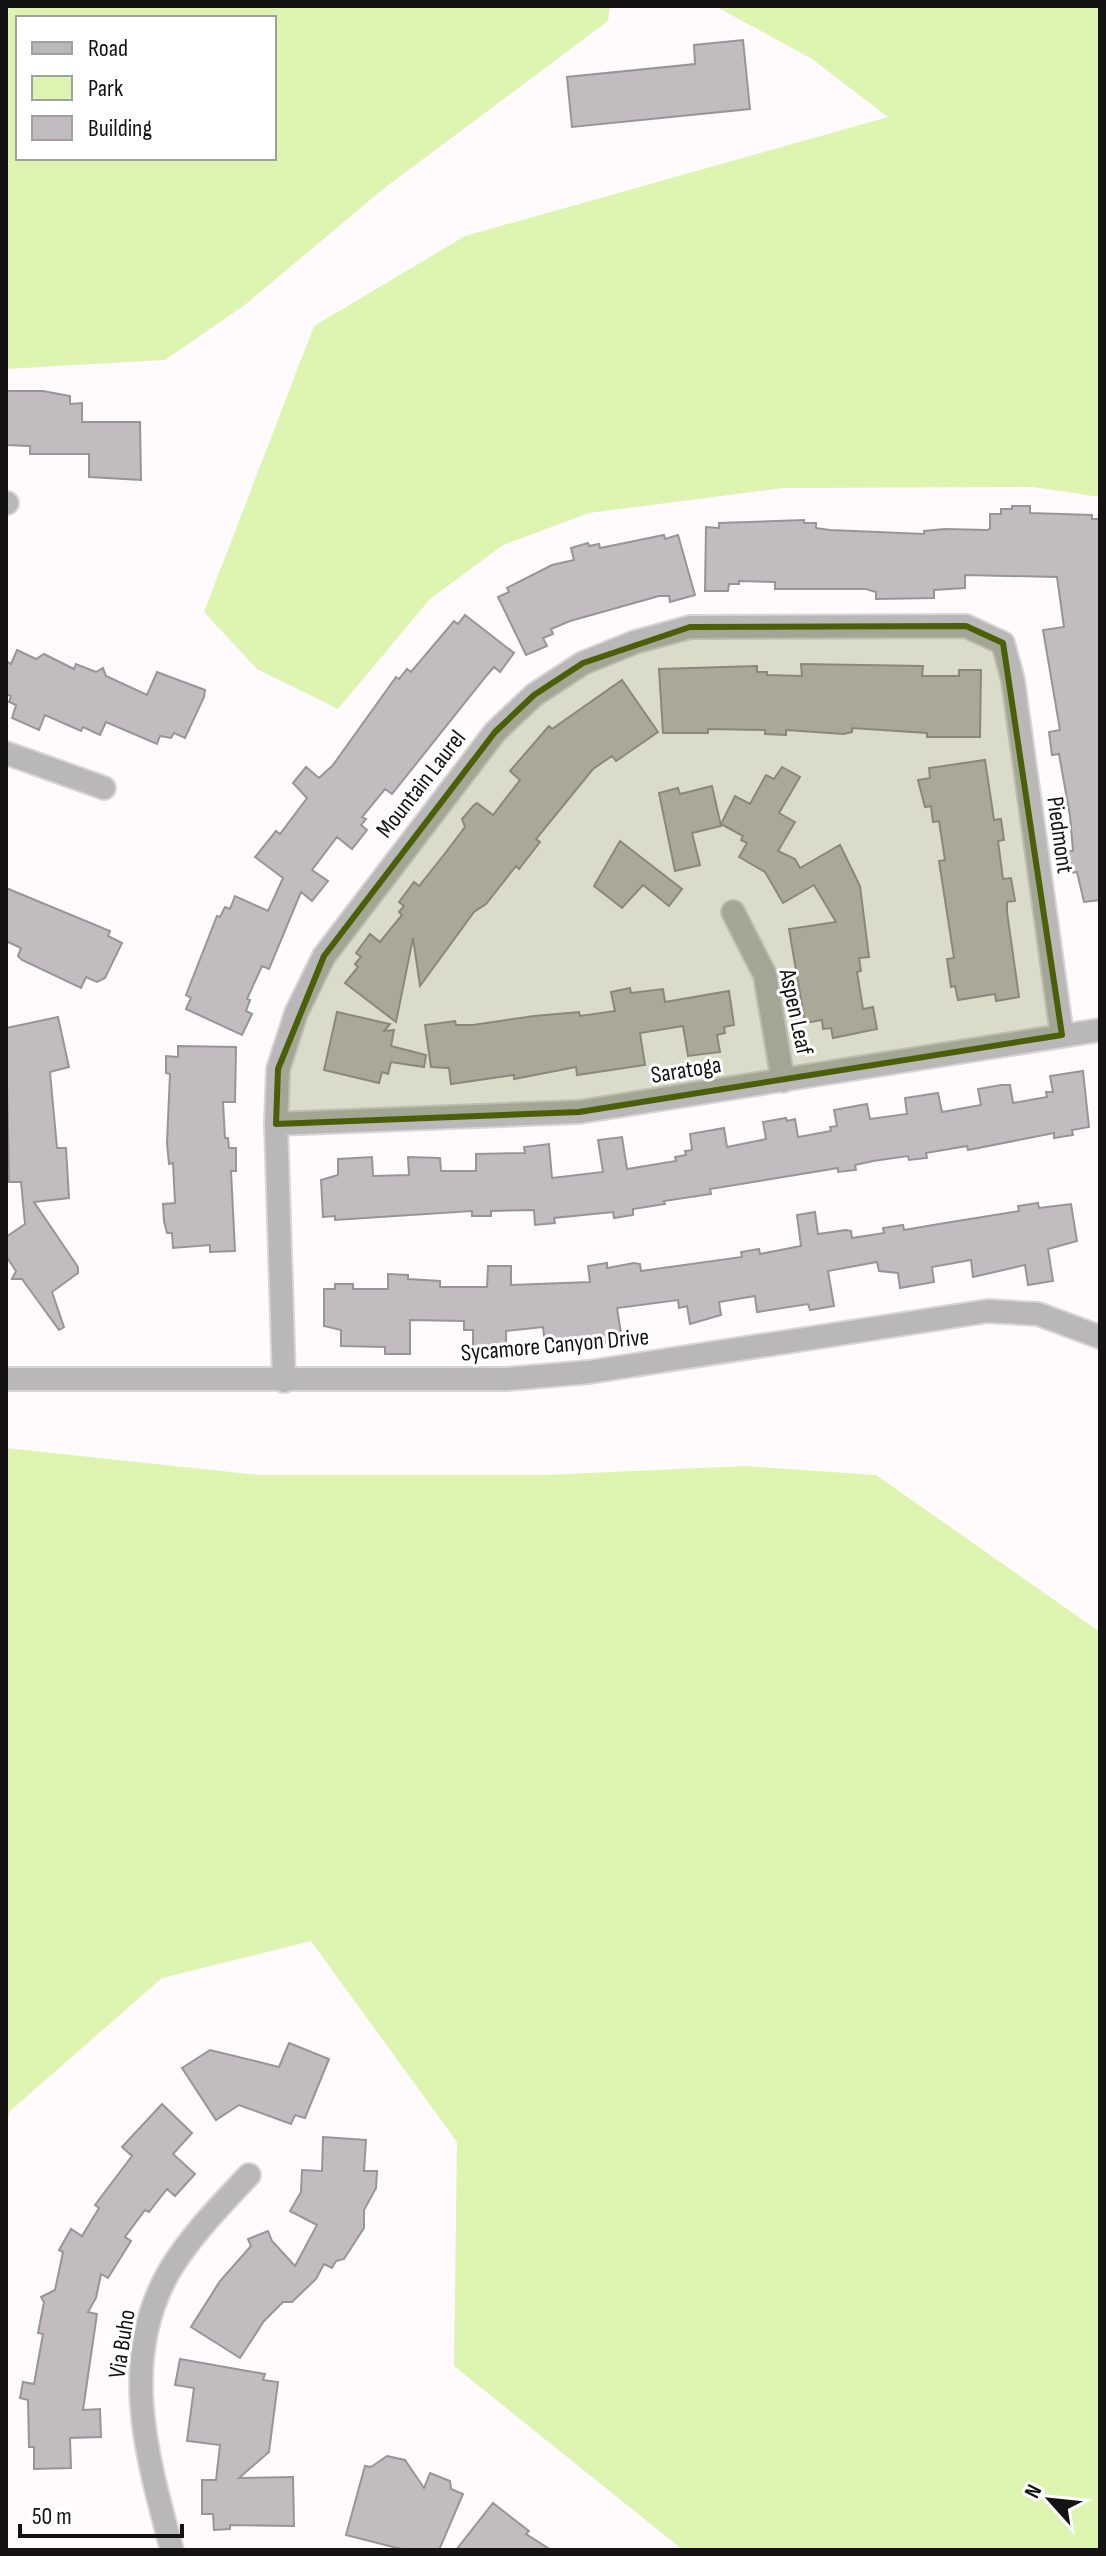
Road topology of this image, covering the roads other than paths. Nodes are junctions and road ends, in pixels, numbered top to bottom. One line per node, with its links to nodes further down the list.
1 (1003, 643): 6 (street, Piedmont); 8 (street, Mountain Laurel)
2 (6, 753): 3 (street)
3 (104, 788)
4 (733, 912): 7 (street, Aspen Leaf)
5 (1100, 1030): 6 (street, Saratoga)
6 (1062, 1035): 7 (street, Saratoga)
7 (783, 1081): 8 (street, Saratoga)
8 (276, 1124): 11 (street, Mountain Laurel)
9 (1100, 1337): 11 (street, Sycamore Canyon Drive)
10 (6, 1379): 11 (street, Sycamore Canyon Drive)
11 (284, 1381)
12 (249, 2175): 13 (street, Via Buho)
13 (172, 2550)

